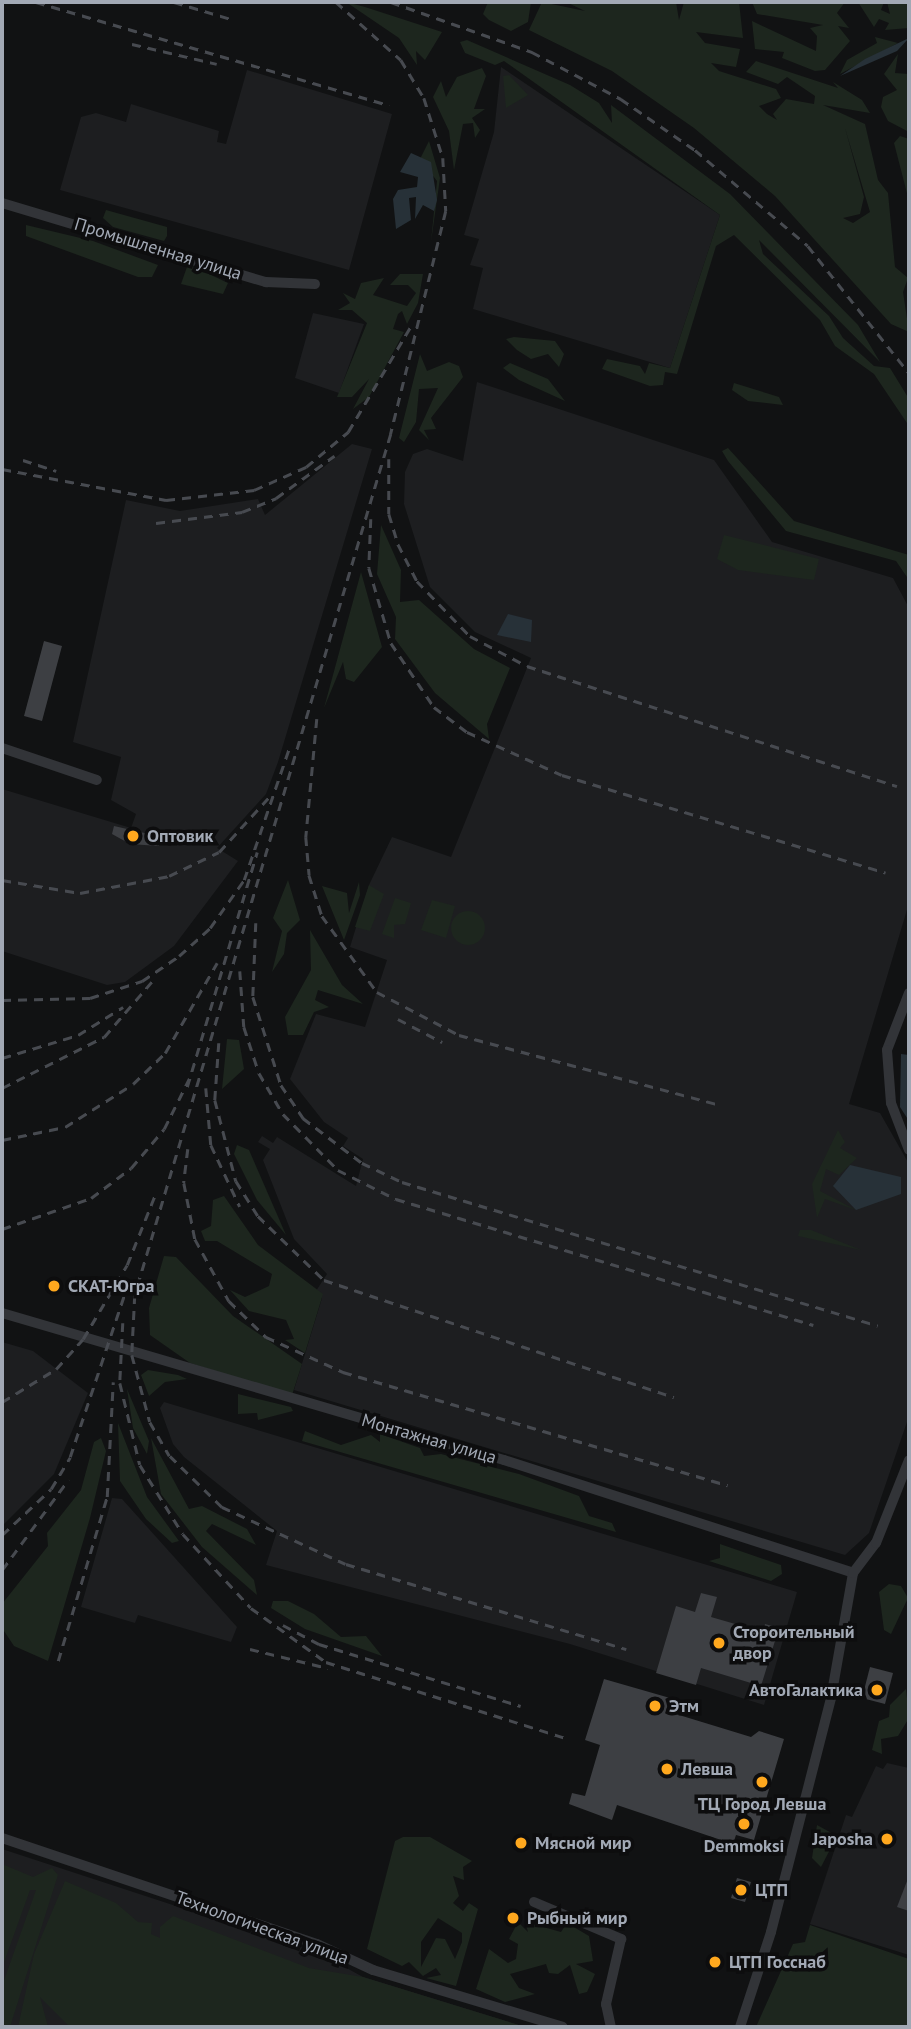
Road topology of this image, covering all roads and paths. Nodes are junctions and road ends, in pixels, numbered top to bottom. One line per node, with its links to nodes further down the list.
1 (2, 203): 2 (street, Промышленная улица)
2 (315, 284)
3 (2, 748): 4 (street)
4 (97, 780)
5 (909, 993): 6 (street)
6 (909, 1150)
7 (2, 1313): 9 (street, Монтажная улица)
8 (909, 1460): 9 (street)
9 (853, 1573): 14 (street)
10 (2, 1838): 12 (street, Технологическая улица)
11 (534, 1902): 13 (street)
12 (563, 2027)
13 (611, 2027)
14 (740, 2027)

